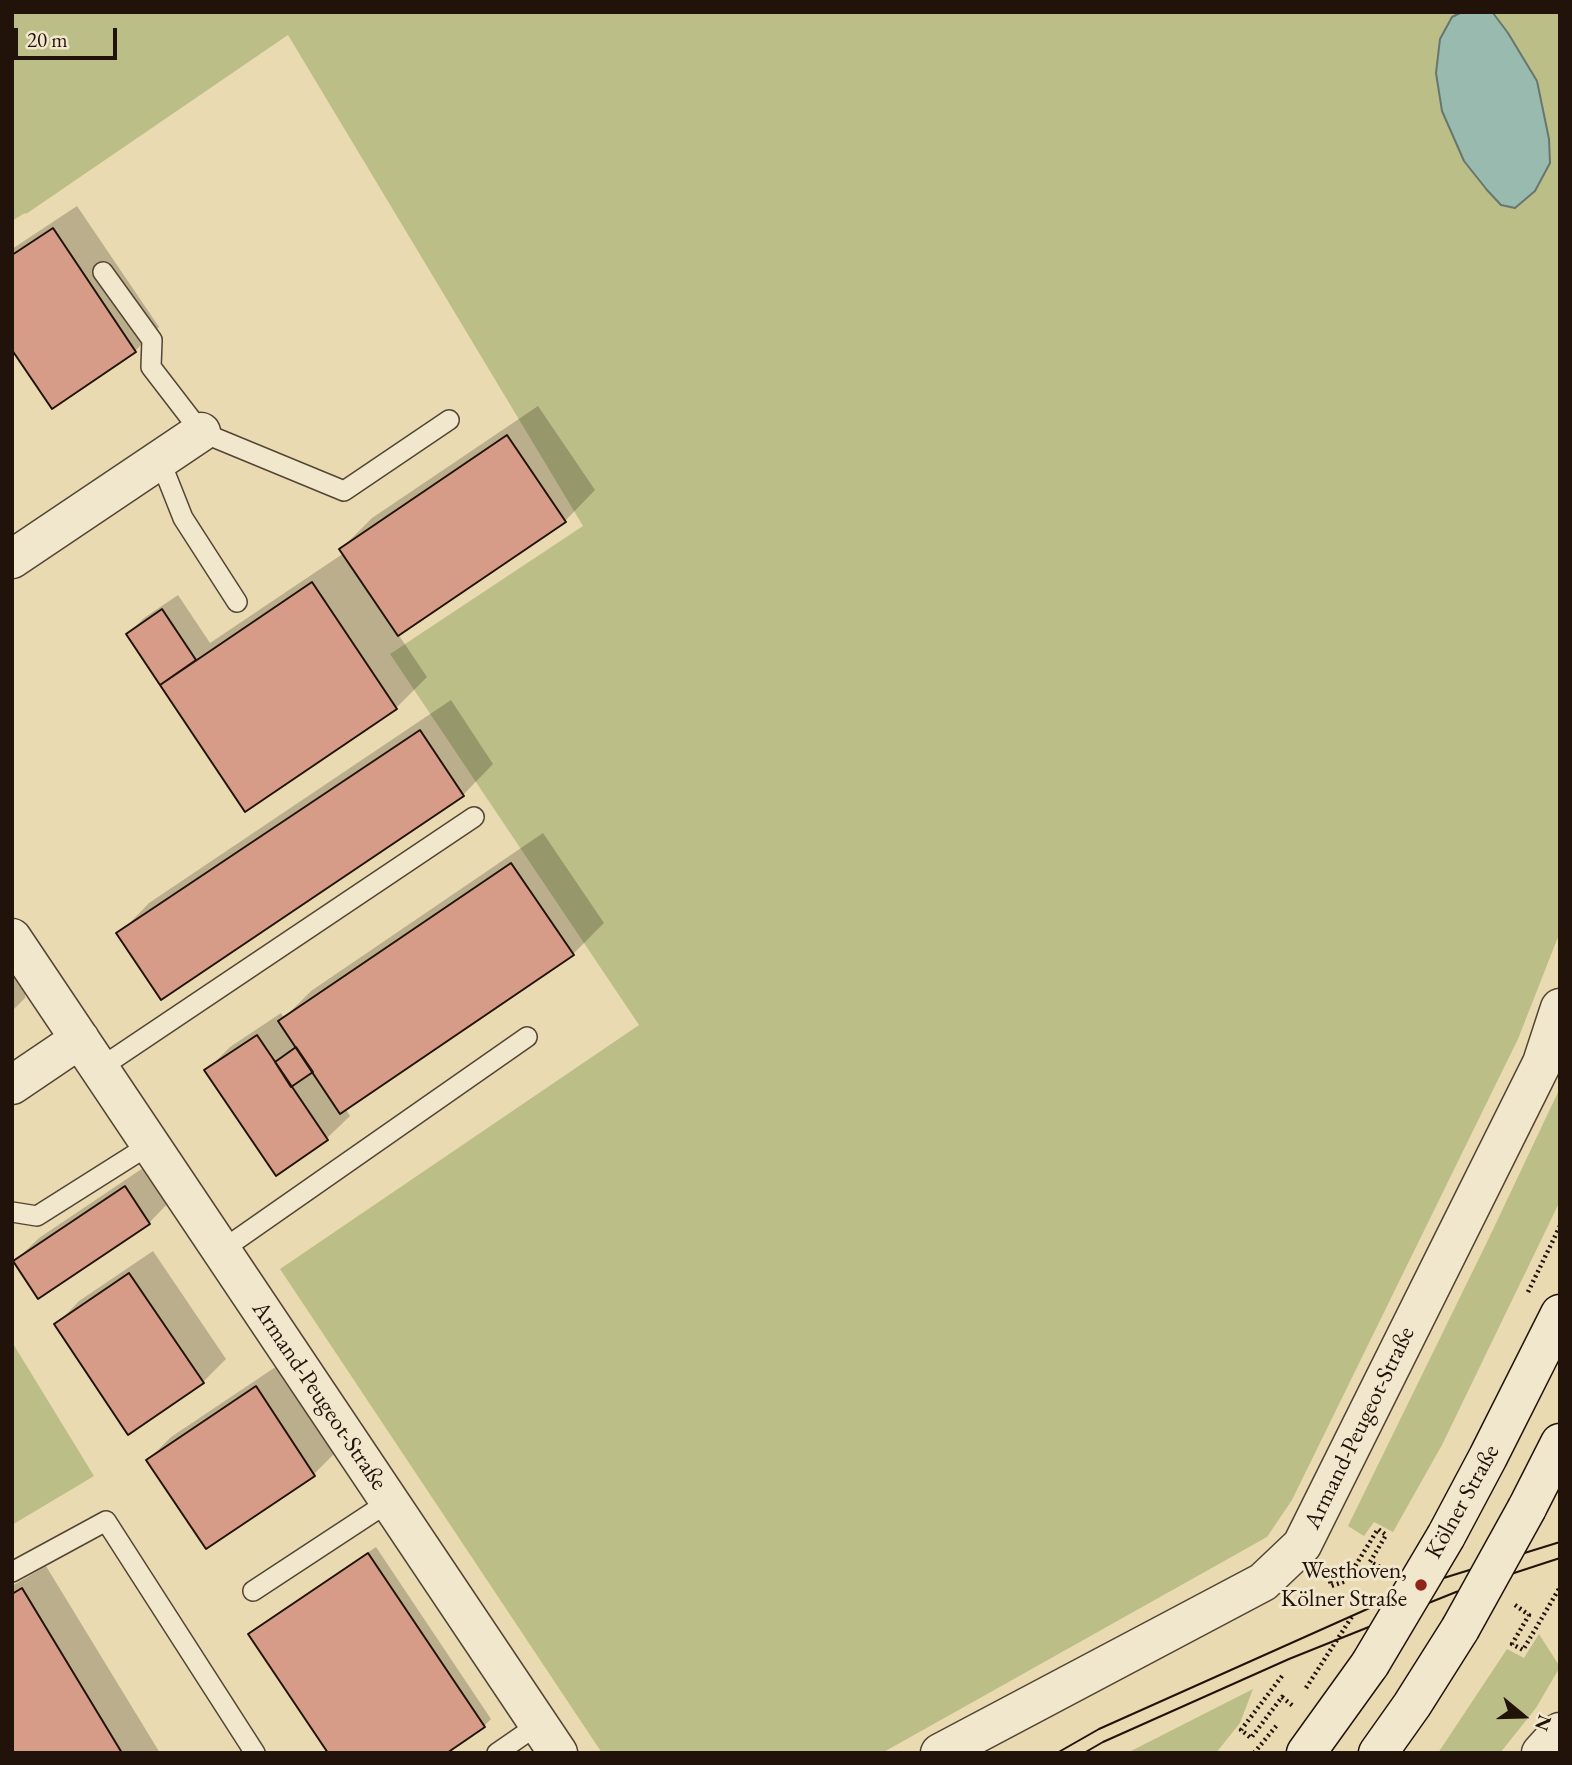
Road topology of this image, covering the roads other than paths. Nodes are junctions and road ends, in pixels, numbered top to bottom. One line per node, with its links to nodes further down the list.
1 (103, 272): 3 (lane)
2 (449, 420): 3 (lane)
3 (201, 432): 4 (street)
4 (160, 460): 5 (street); 6 (lane)
5 (12, 559)
6 (237, 602)
7 (474, 817): 11 (lane)
8 (12, 938): 11 (street, Armand-Peugeot-Straße)
9 (1560, 1008): 25 (street, Armand-Peugeot-Straße)
10 (527, 1038): 15 (lane)
11 (90, 1054): 12 (street); 13 (street, Armand-Peugeot-Straße)
12 (12, 1085)
13 (151, 1144): 14 (lane); 15 (street, Armand-Peugeot-Straße)
14 (12, 1212)
15 (222, 1250): 18 (street, Armand-Peugeot-Straße)
16 (1560, 1314): 26 (street, Kölner Straße, bridge)
17 (1560, 1443): 27 (street, bridge)
18 (390, 1501): 20 (lane); 22 (street, Armand-Peugeot-Straße)
19 (12, 1572): 23 (lane)
20 (253, 1591)
21 (1560, 1732): 28 (street)
22 (549, 1738): 24 (lane)
23 (255, 1753)
24 (496, 1753)
25 (940, 1753)
26 (1306, 1753)
27 (1378, 1753)
28 (1542, 1753)

